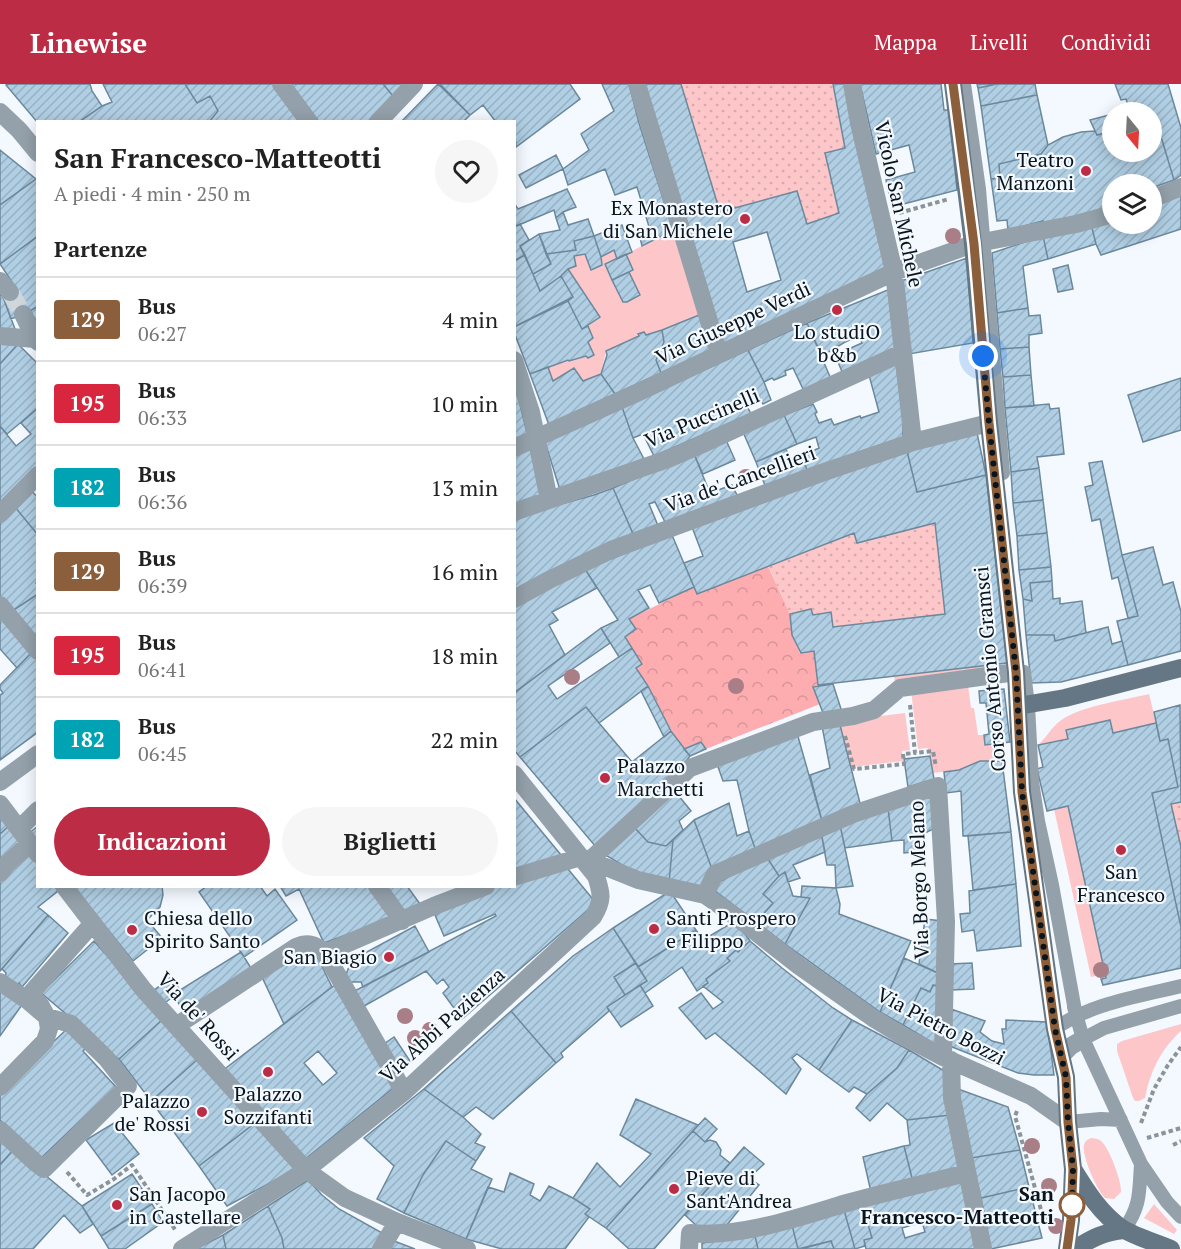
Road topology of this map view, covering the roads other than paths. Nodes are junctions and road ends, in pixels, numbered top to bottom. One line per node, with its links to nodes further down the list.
1 (281, 84): 8 (street)
2 (414, 84): 9 (street)
3 (637, 84): 20 (street)
4 (852, 84): 15 (street, Vicolo San Michele)
5 (953, 84): 14 (street, Corso Antonio Gramsci)
6 (964, 84): 14 (lane, Corso Antonio Gramsci)
7 (0, 112): 10 (street)
8 (308, 120)
9 (381, 120)
10 (36, 151)
11 (1181, 187): 12 (street)
12 (1162, 195)
13 (1102, 216): 14 (street, Via Giuseppe Verdi)
14 (979, 243): 15 (street, Via Giuseppe Verdi); 22 (street, Corso Antonio Gramsci); 35 (lane, Corso Antonio Gramsci)
15 (894, 272): 19 (street, Vicolo San Michele); 20 (street, Via Giuseppe Verdi)
16 (23, 314): 18 (street)
17 (0, 336): 18 (street)
18 (36, 341)
19 (902, 353): 24 (street, Vicolo San Michele); 27 (street, Via Puccinelli)
20 (719, 354): 23 (street, Via Giuseppe Verdi)
21 (516, 366): 23 (street)
22 (989, 423): 24 (street, Via de' Cancellieri); 34 (street, Corso Antonio Gramsci)
23 (536, 438): 25 (street, Via Giuseppe Verdi); 27 (street)
24 (913, 442): 30 (street, Via de' Cancellieri)
25 (516, 447)
26 (36, 477): 29 (street)
27 (549, 500): 28 (street, Via Puccinelli)
28 (516, 511)
29 (0, 514)
30 (516, 598)
31 (0, 605): 32 (street)
32 (36, 649)
33 (1181, 668): 35 (street)
34 (1016, 672): 35 (street, Corso Antonio Gramsci); 43 (street)
35 (1023, 706): 42 (street, Corso Antonio Gramsci); 57 (lane, Corso Antonio Gramsci)
36 (36, 755): 38 (street)
37 (516, 776): 43 (street)
38 (0, 782)
39 (0, 804): 41 (street)
40 (36, 817): 41 (street)
41 (29, 842): 44 (street)
42 (1029, 842): 57 (lane); 60 (street, Corso Antonio Gramsci)
43 (586, 858): 45 (street); 49 (street); 65 (street, Via Abbi Pazienza)
44 (0, 873)
45 (516, 876)
46 (66, 888): 51 (street, Via de' Rossi)
47 (378, 888): 50 (street)
48 (481, 888): 50 (street)
49 (705, 895): 63 (street, Via Pietro Bozzi); 63 (street, Via Borgo Melano)
50 (402, 921): 52 (street)
51 (93, 923): 55 (street); 59 (street, Via de' Rossi)
52 (325, 954): 59 (street); 65 (street)
53 (0, 982): 55 (street)
54 (1181, 986): 57 (lane)
55 (30, 996): 58 (street)
56 (1181, 1006): 61 (lane)
57 (1076, 1016): 60 (lane); 61 (lane)
58 (46, 1017): 64 (street); 68 (street)
59 (176, 1026): 71 (street, Via de' Rossi)
60 (1055, 1029): 62 (street, Corso Antonio Gramsci)
61 (1083, 1039): 62 (street); 66 (lane)
62 (1062, 1056): 67 (street, Corso Antonio Gramsci)
63 (947, 1058): 67 (street, Via Pietro Bozzi); 72 (street, Via Borgo Melano)
64 (0, 1087)
65 (404, 1092): 71 (street, Via Abbi Pazienza)
66 (1121, 1120): 67 (lane); 69 (lane)
67 (1068, 1122): 70 (street, Corso Antonio Gramsci)
68 (0, 1130)
69 (1141, 1164): 73 (lane); 75 (lane)
70 (1073, 1169): 75 (street); 82 (street, Corso Antonio Gramsci)
71 (306, 1170): 74 (street, Via de' Rossi); 77 (street, Via Abbi Pazienza)
72 (967, 1173): 80 (street); 81 (street, Via Borgo Melano)
73 (1181, 1217)
74 (397, 1222): 78 (street); 79 (street, Via de' Rossi)
75 (1124, 1230): 83 (street); 84 (street)
76 (1181, 1243): 84 (street)
77 (184, 1248)
78 (381, 1249)
79 (467, 1249)
80 (689, 1249)
81 (983, 1249)
82 (1067, 1249)
83 (1075, 1249)
84 (1170, 1249)

